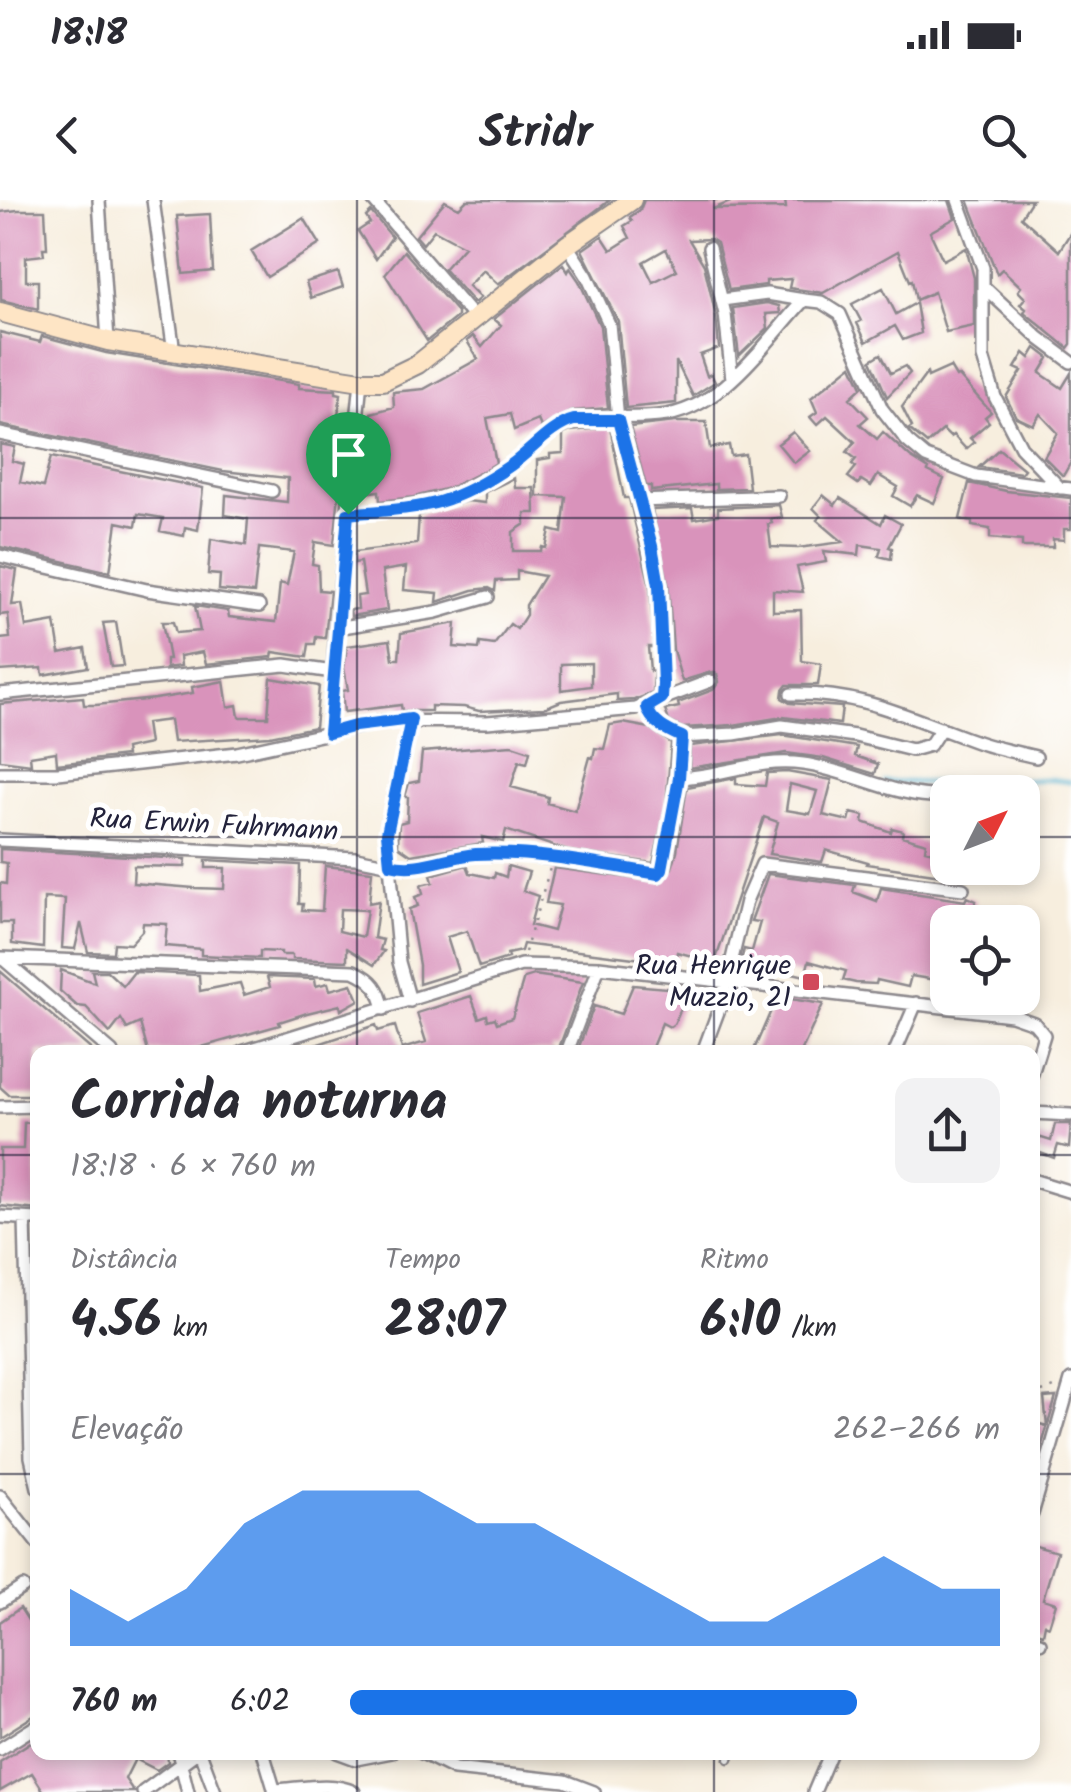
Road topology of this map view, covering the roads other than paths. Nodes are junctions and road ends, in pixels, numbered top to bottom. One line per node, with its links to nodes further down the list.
1 (98, 200): 13 (street)
2 (154, 200): 14 (street)
3 (373, 200): 12 (street)
4 (632, 200): 6 (main road)
5 (958, 200): 8 (street)
6 (567, 244): 12 (main road); 18 (street)
7 (709, 248): 9 (street)
8 (984, 288): 15 (street); 20 (street)
9 (722, 300): 10 (street); 16 (street)
10 (804, 300): 16 (street); 20 (street)
11 (0, 312): 13 (main road)
12 (476, 320): 17 (main road)
13 (108, 341): 14 (main road)
14 (174, 352): 17 (main road)
15 (1071, 362)
16 (732, 379): 18 (street)
17 (361, 380): 24 (street)
18 (618, 420): 23 (street); 24 (street)
19 (0, 434): 21 (street)
20 (1065, 488)
21 (272, 491)
22 (778, 496): 23 (street)
23 (638, 501): 33 (street)
24 (348, 514): 28 (street)
25 (0, 556): 27 (street)
26 (488, 597): 28 (street)
27 (259, 606)
28 (336, 628): 29 (street)
29 (333, 672): 31 (street); 37 (street)
30 (710, 681): 33 (street)
31 (0, 694)
32 (791, 694): 36 (street)
33 (662, 698): 34 (street)
34 (647, 707): 35 (street); 38 (street)
35 (411, 719): 37 (street); 44 (street)
36 (942, 728): 38 (street); 39 (street)
37 (329, 733): 40 (street)
38 (682, 737): 41 (street)
39 (1036, 757)
40 (0, 773)
41 (679, 778): 42 (street); 44 (street, Rua Erwin Fuhrmann)
42 (930, 798)
43 (0, 840): 44 (street, Rua Erwin Fuhrmann)
44 (390, 864): 49 (street)
45 (963, 888): 48 (street)
46 (1, 957): 51 (street); 52 (street)
47 (600, 967): 48 (street); 49 (street); 54 (street)
48 (724, 983): 50 (street); 55 (street)
49 (410, 1001): 51 (street)
50 (916, 1002): 56 (street); 57 (street)
51 (384, 1009): 53 (street)
52 (104, 1045)
53 (265, 1045)
54 (569, 1045)
55 (706, 1045)
56 (898, 1045)
57 (1040, 1054)
58 (0, 1106): 59 (street)
59 (30, 1106)
60 (1040, 1113): 61 (street)
61 (1071, 1114)
62 (1040, 1182): 63 (street)
63 (1071, 1192)
64 (0, 1217): 65 (street)
65 (30, 1219)
66 (30, 1236): 67 (street)
67 (26, 1306): 68 (street); 70 (street)
68 (30, 1310)
69 (1065, 1383): 71 (street)
70 (30, 1426)
71 (1040, 1482)
72 (0, 1496): 73 (street)
73 (30, 1534)
74 (24, 1587): 75 (street)
75 (0, 1602)
76 (30, 1730): 77 (street)
77 (0, 1749)
78 (178, 1760): 85 (street)
79 (179, 1760): 86 (street)
80 (201, 1760): 87 (street)
81 (265, 1760): 84 (street)
82 (436, 1760): 89 (street)
83 (828, 1760): 90 (street)
84 (274, 1791): 88 (street)
85 (142, 1792)
86 (188, 1792)
87 (215, 1792)
88 (354, 1792)
89 (594, 1792)
90 (814, 1792)

